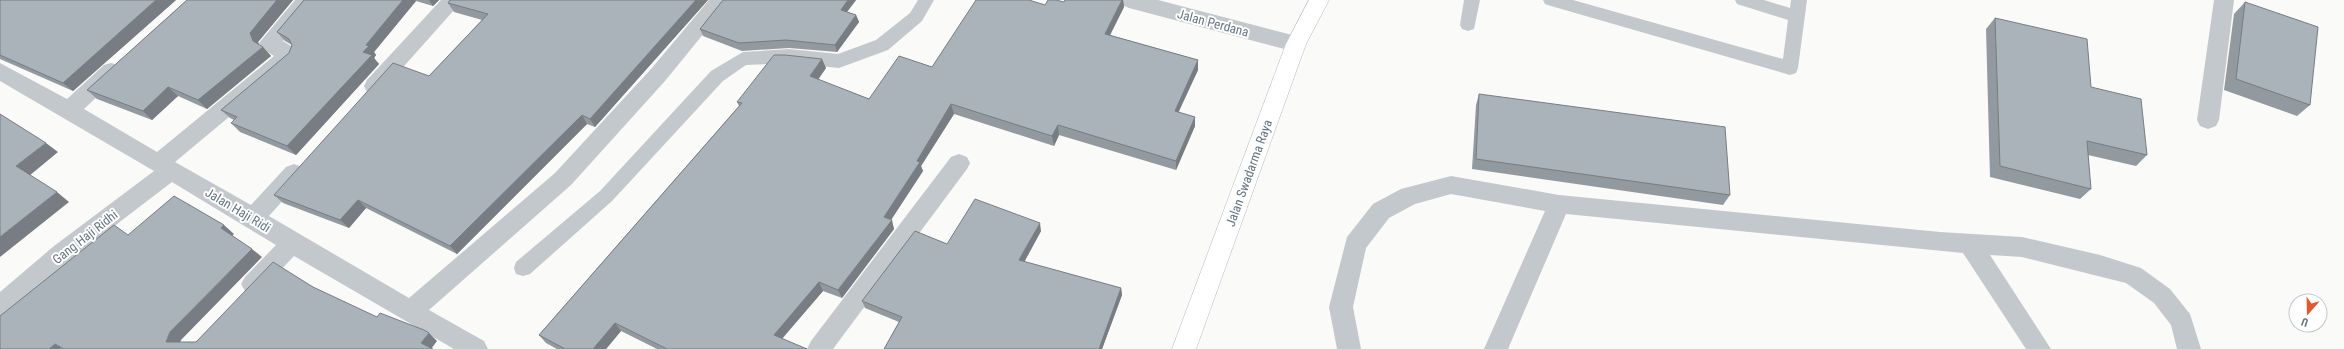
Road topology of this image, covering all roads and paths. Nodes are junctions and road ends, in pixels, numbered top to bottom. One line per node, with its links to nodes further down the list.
1 (306, 0): 21 (street, Gang Haji Ridhi)
2 (454, 0): 16 (street)
3 (721, 0): 29 (street)
4 (926, 0): 26 (lane)
5 (1319, 0): 13 (main road, Jalan Swadarma Raya)
6 (1472, 0): 12 (lane)
7 (1551, 0): 11 (lane)
8 (1743, 0): 11 (lane)
9 (2224, 0): 18 (street)
10 (1138, 1): 13 (street, Jalan Perdana)
11 (1798, 8)
12 (1468, 25)
13 (1296, 44): 32 (main road, Jalan Swadarma Raya)
14 (127, 56): 17 (street)
15 (0, 71): 17 (street, Jalan Haji Ridi)
16 (358, 103)
17 (68, 111): 21 (street, Jalan Haji Ridi)
18 (2208, 120)
19 (306, 161): 23 (street)
20 (959, 163): 31 (street)
21 (165, 167): 23 (street, Jalan Haji Ridi); 28 (street, Gang Haji Ridhi)
22 (1559, 204): 25 (street); 33 (street); 34 (street)
23 (253, 218): 24 (street, Jalan Haji Ridi)
24 (292, 243): 27 (street); 29 (street, Jalan Haji Ridi)
25 (1969, 243): 35 (street); 36 (street)
26 (523, 268)
27 (237, 301)
28 (0, 306)
29 (411, 311): 30 (street, Jalan Haji Ridi)
30 (476, 349)
31 (820, 349)
32 (1184, 349)
33 (1349, 349)
34 (1496, 349)
35 (2039, 349)
36 (2189, 349)

